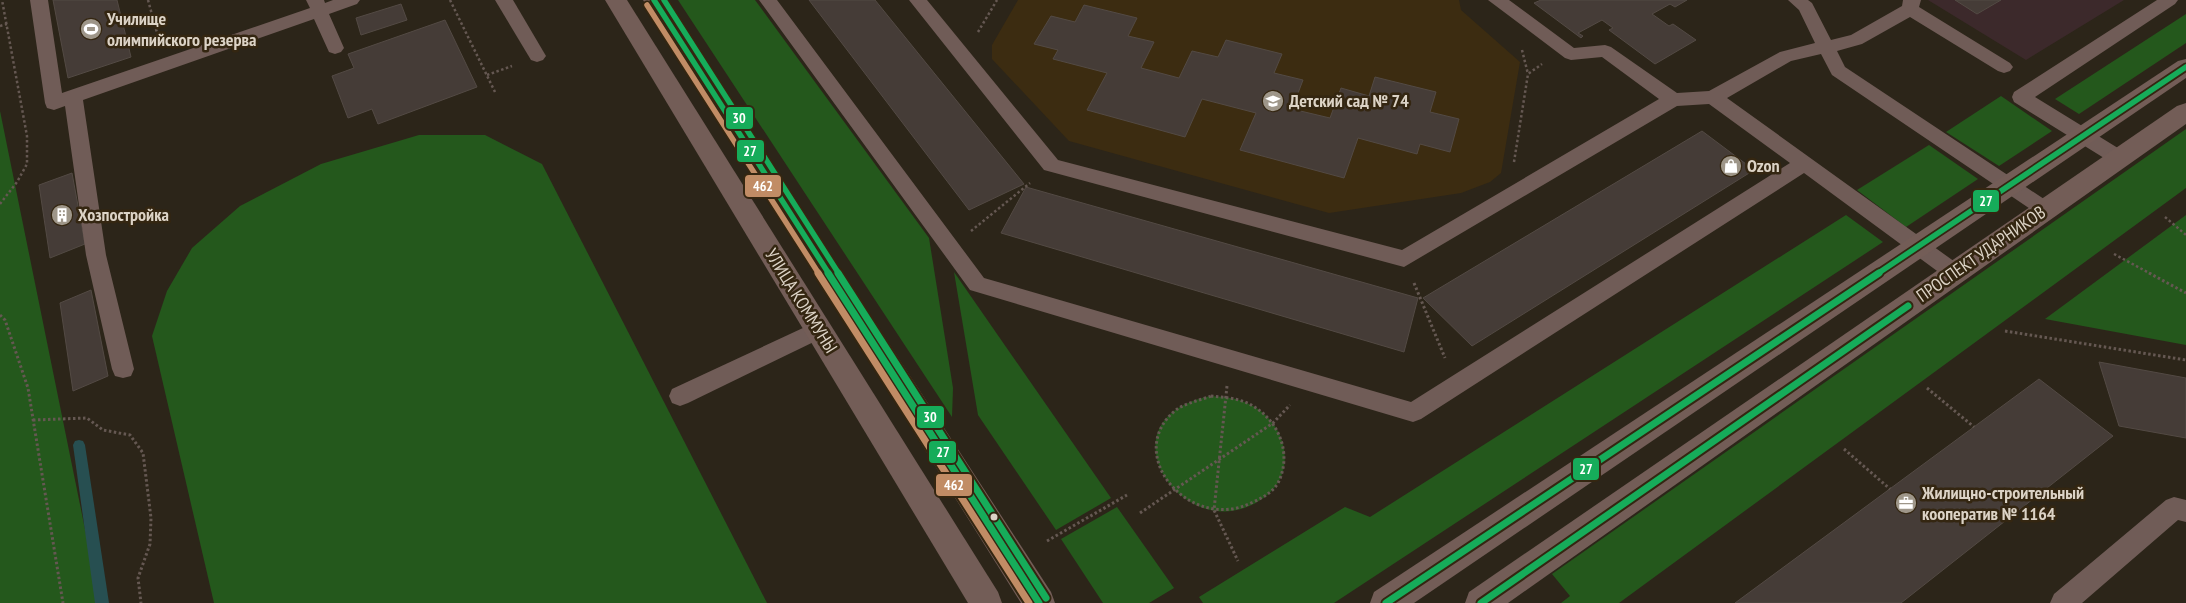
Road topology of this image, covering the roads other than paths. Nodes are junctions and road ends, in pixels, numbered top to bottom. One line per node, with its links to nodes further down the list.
1 (39, 0): 18 (lane)
2 (351, 0): 11 (lane)
3 (504, 0): 15 (lane)
4 (616, 0): 29 (street, УЛИЦА КОММУНЫ)
5 (654, 0): 34 (street)
6 (768, 0): 24 (lane)
7 (918, 0): 20 (lane)
8 (1497, 0): 20 (lane)
9 (1797, 0): 13 (lane)
10 (2169, 0): 22 (lane)
11 (318, 5): 14 (lane); 18 (lane)
12 (1911, 5): 13 (lane); 16 (lane)
13 (1826, 47): 19 (lane); 25 (lane)
14 (335, 48)
15 (537, 56)
16 (2004, 67)
17 (2186, 67): 22 (street)
18 (73, 96): 30 (lane)
19 (1713, 97): 20 (lane); 24 (lane)
20 (1673, 100)
21 (2186, 112): 23 (street, ПРОСПЕКТ УДАРНИКОВ)
22 (2083, 136): 23 (lane); 25 (street)
23 (2119, 158): 26 (street, ПРОСПЕКТ УДАРНИКОВ)
24 (1805, 163): 27 (lane)
25 (2010, 185): 26 (lane); 27 (street)
26 (2046, 210): 28 (street, ПРОСПЕКТ УДАРНИКОВ)
27 (1919, 246): 28 (lane); 35 (street)
28 (1955, 273): 36 (street, ПРОСПЕКТ УДАРНИКОВ)
29 (818, 330): 31 (lane); 33 (street, УЛИЦА КОММУНЫ)
30 (123, 369)
31 (680, 396)
32 (2186, 511): 37 (lane)
33 (986, 603)
34 (1039, 603)
35 (1386, 603)
36 (1481, 603)
37 (2063, 603)

